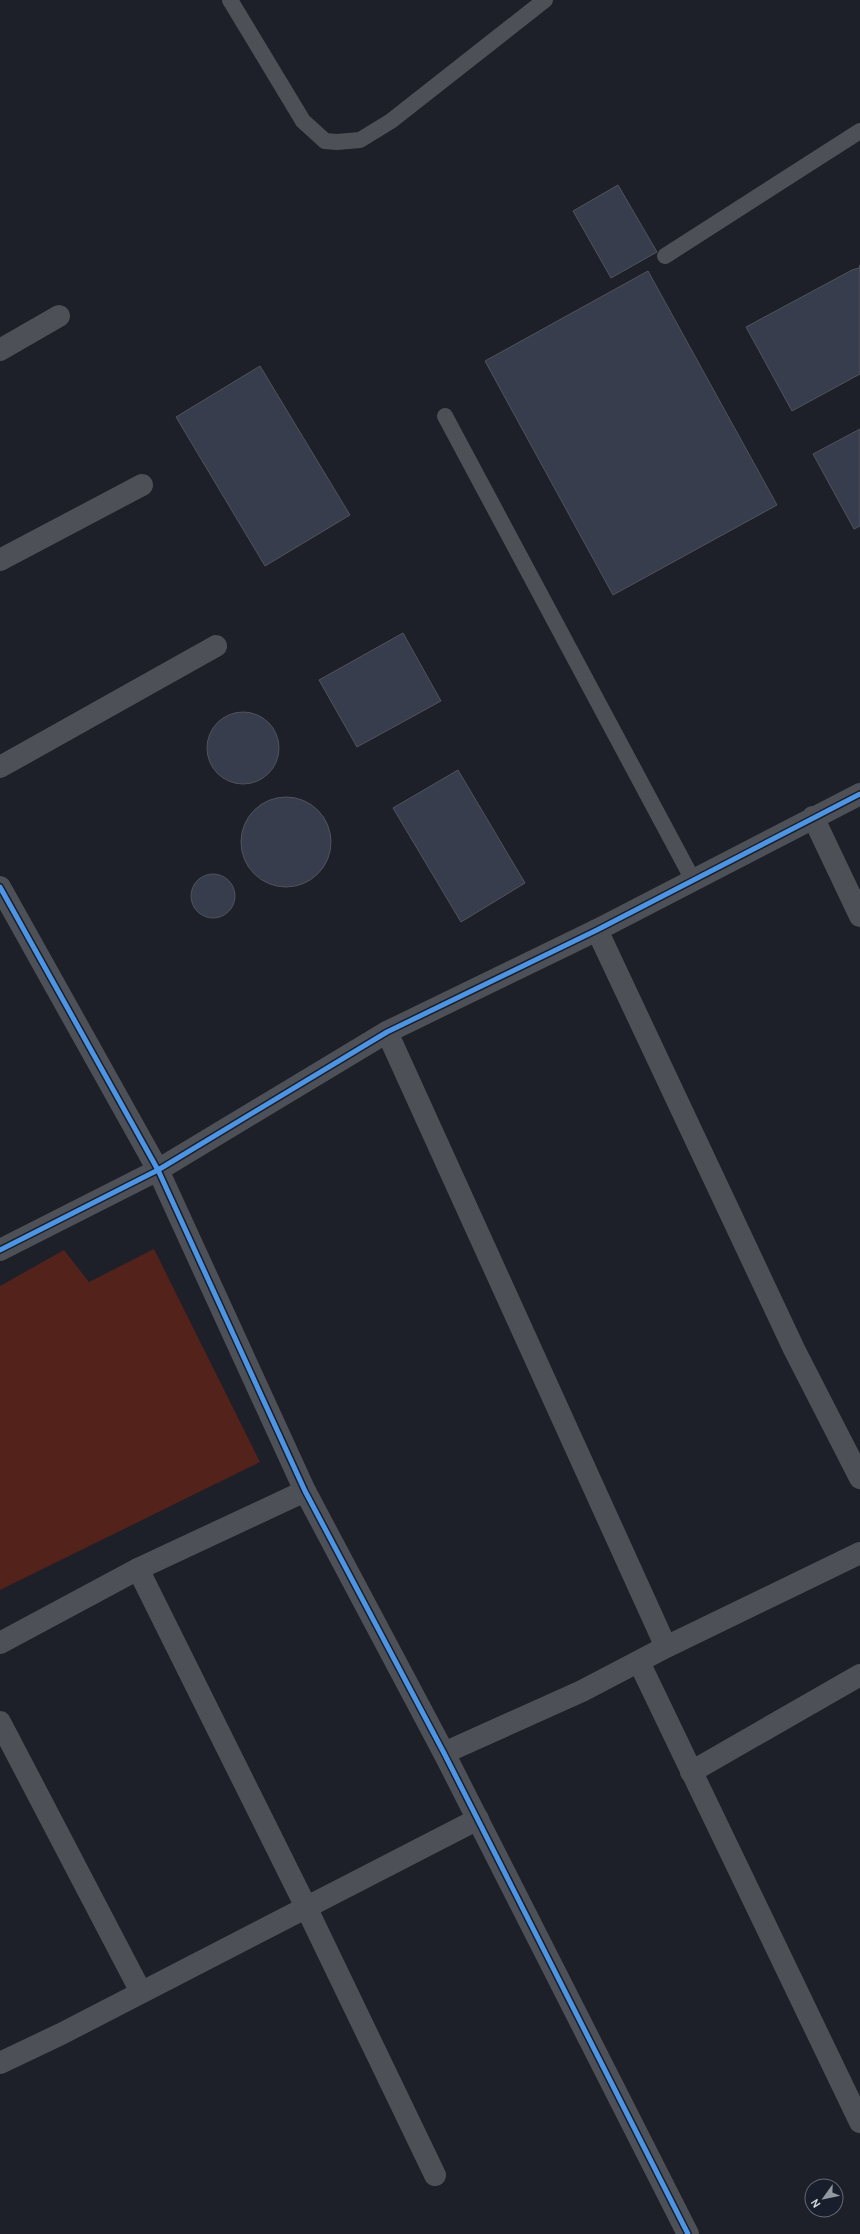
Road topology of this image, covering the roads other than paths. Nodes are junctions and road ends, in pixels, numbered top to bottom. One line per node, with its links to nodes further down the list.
1 (230, 0): 2 (lane)
2 (545, 0)
3 (860, 131): 4 (lane)
4 (665, 256)
5 (59, 316): 6 (street)
6 (0, 350)
7 (445, 416): 14 (lane)
8 (142, 485): 9 (street)
9 (0, 560)
10 (216, 646): 11 (street)
11 (0, 767)
12 (860, 794): 13 (street)
13 (813, 817): 14 (street); 16 (street)
14 (693, 880): 17 (street)
15 (0, 887): 19 (street)
16 (860, 916)
17 (597, 930): 18 (street); 21 (street)
18 (387, 1032): 19 (street); 26 (street)
19 (158, 1170): 20 (street); 22 (street)
20 (0, 1250)
21 (860, 1478)
22 (305, 1491): 24 (street); 30 (street)
23 (860, 1553): 26 (street)
24 (138, 1569): 25 (street); 33 (street)
25 (0, 1643)
26 (666, 1647): 27 (street)
27 (639, 1662): 30 (street); 31 (street)
28 (860, 1675): 31 (street)
29 (0, 1722): 34 (street)
30 (444, 1753): 32 (street)
31 (691, 1772): 36 (street)
32 (478, 1819): 33 (street); 38 (street)
33 (306, 1907): 34 (street); 37 (street)
34 (141, 1992): 35 (street)
35 (0, 2063)
36 (860, 2122)
37 (434, 2175)
38 (688, 2234)

